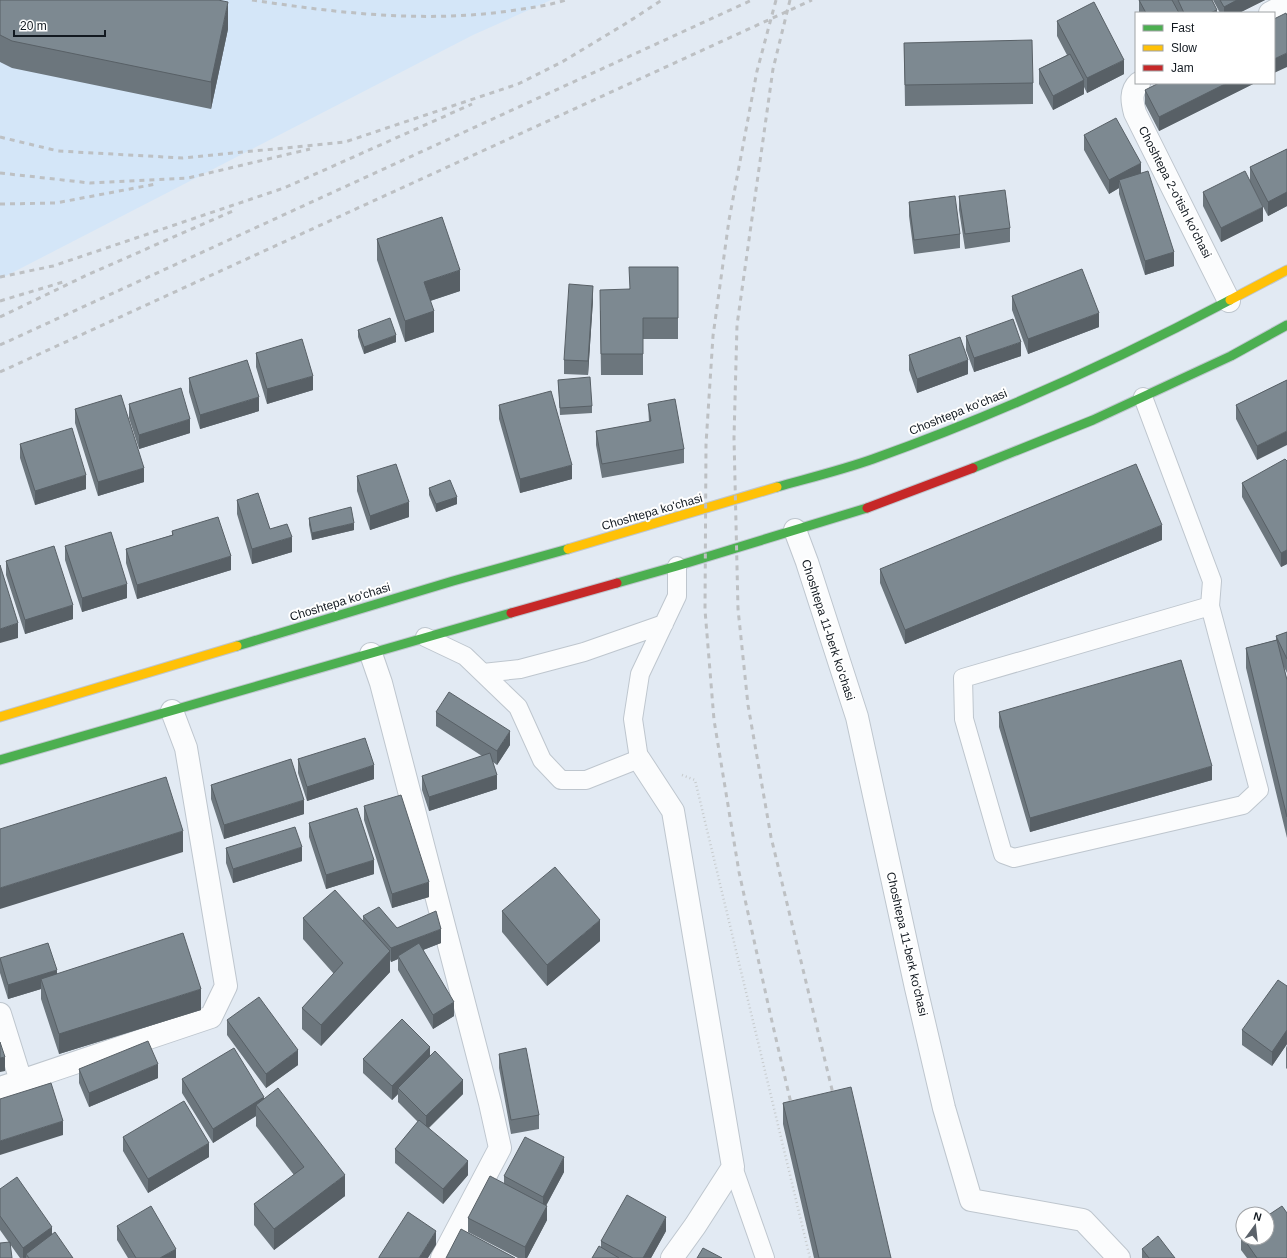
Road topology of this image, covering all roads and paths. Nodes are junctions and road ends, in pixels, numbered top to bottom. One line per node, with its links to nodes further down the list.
1 (1287, 4): 2 (street)
2 (1272, 12)
3 (1138, 84): 5 (street, Choshtepa 2-o'tish ko'chasi)
4 (1287, 270): 5 (main road, Choshtepa ko'chasi)
5 (1229, 301): 16 (main road, Choshtepa ko'chasi)
6 (1287, 325): 7 (main road)
7 (1143, 397): 8 (main road); 10 (lane)
8 (795, 530): 9 (main road); 28 (street, Choshtepa 11-berk ko'chasi)
9 (677, 566): 11 (lane); 12 (main road)
10 (1210, 606): 10 (lane)
11 (664, 624): 14 (lane); 18 (lane)
12 (425, 637): 13 (main road); 14 (lane)
13 (371, 654): 15 (main road); 24 (street)
14 (483, 673): 18 (lane)
15 (172, 711): 17 (main road); 21 (street)
16 (0, 717)
17 (0, 760)
18 (639, 760): 23 (street)
19 (681, 775): 27 (path)
20 (0, 1014): 21 (street)
21 (21, 1081): 22 (street)
22 (0, 1088)
23 (733, 1167): 25 (street); 26 (lane)
24 (442, 1258)
25 (672, 1258)
26 (765, 1258)
27 (810, 1258)
28 (1119, 1258)

